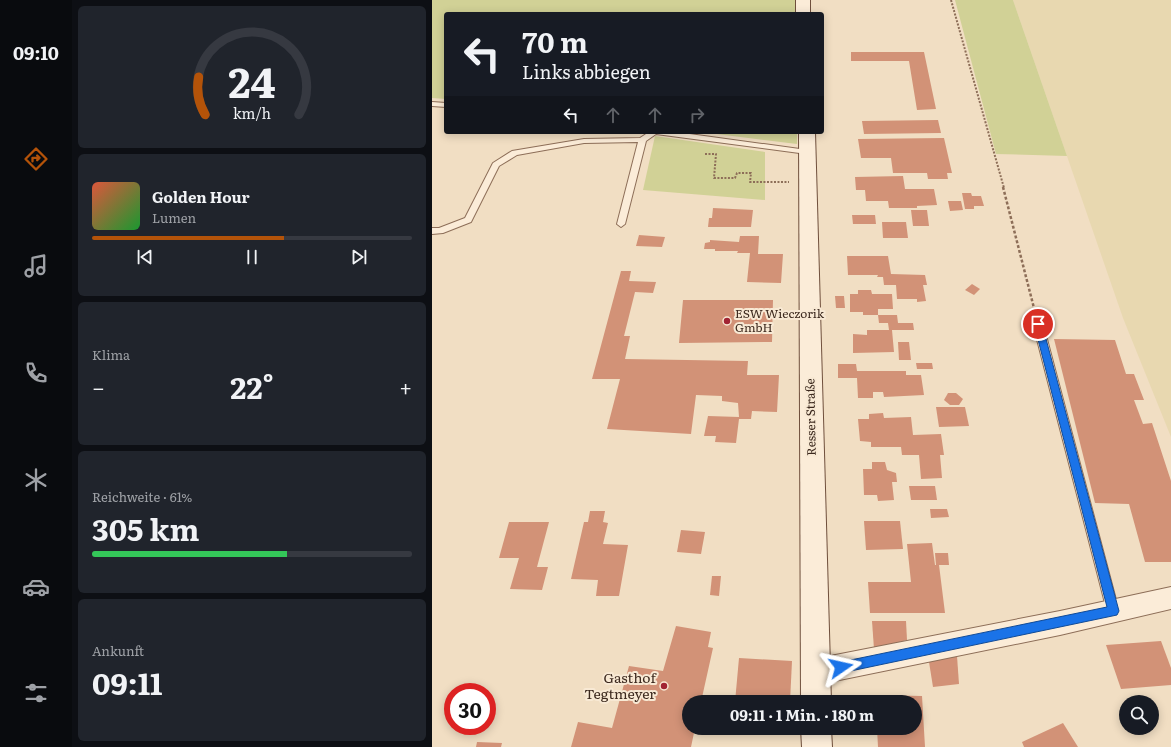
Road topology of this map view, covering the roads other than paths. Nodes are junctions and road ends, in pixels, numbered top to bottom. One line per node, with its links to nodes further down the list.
1 (803, 0): 2 (main road)
2 (803, 12)
3 (432, 104): 4 (lane)
4 (444, 106)
5 (651, 134): 8 (lane)
6 (673, 134): 9 (lane)
7 (807, 134): 9 (main road, Resser Straße)
8 (642, 140): 10 (lane); 11 (lane)
9 (807, 152): 15 (main road, Resser Straße)
10 (621, 224)
11 (432, 230)
12 (1038, 324): 14 (lane)
13 (1171, 598): 14 (street)
14 (1113, 611): 15 (street)
15 (815, 672): 16 (main road, Resser Straße)
16 (816, 695)
17 (816, 735): 18 (main road)
18 (817, 747)

